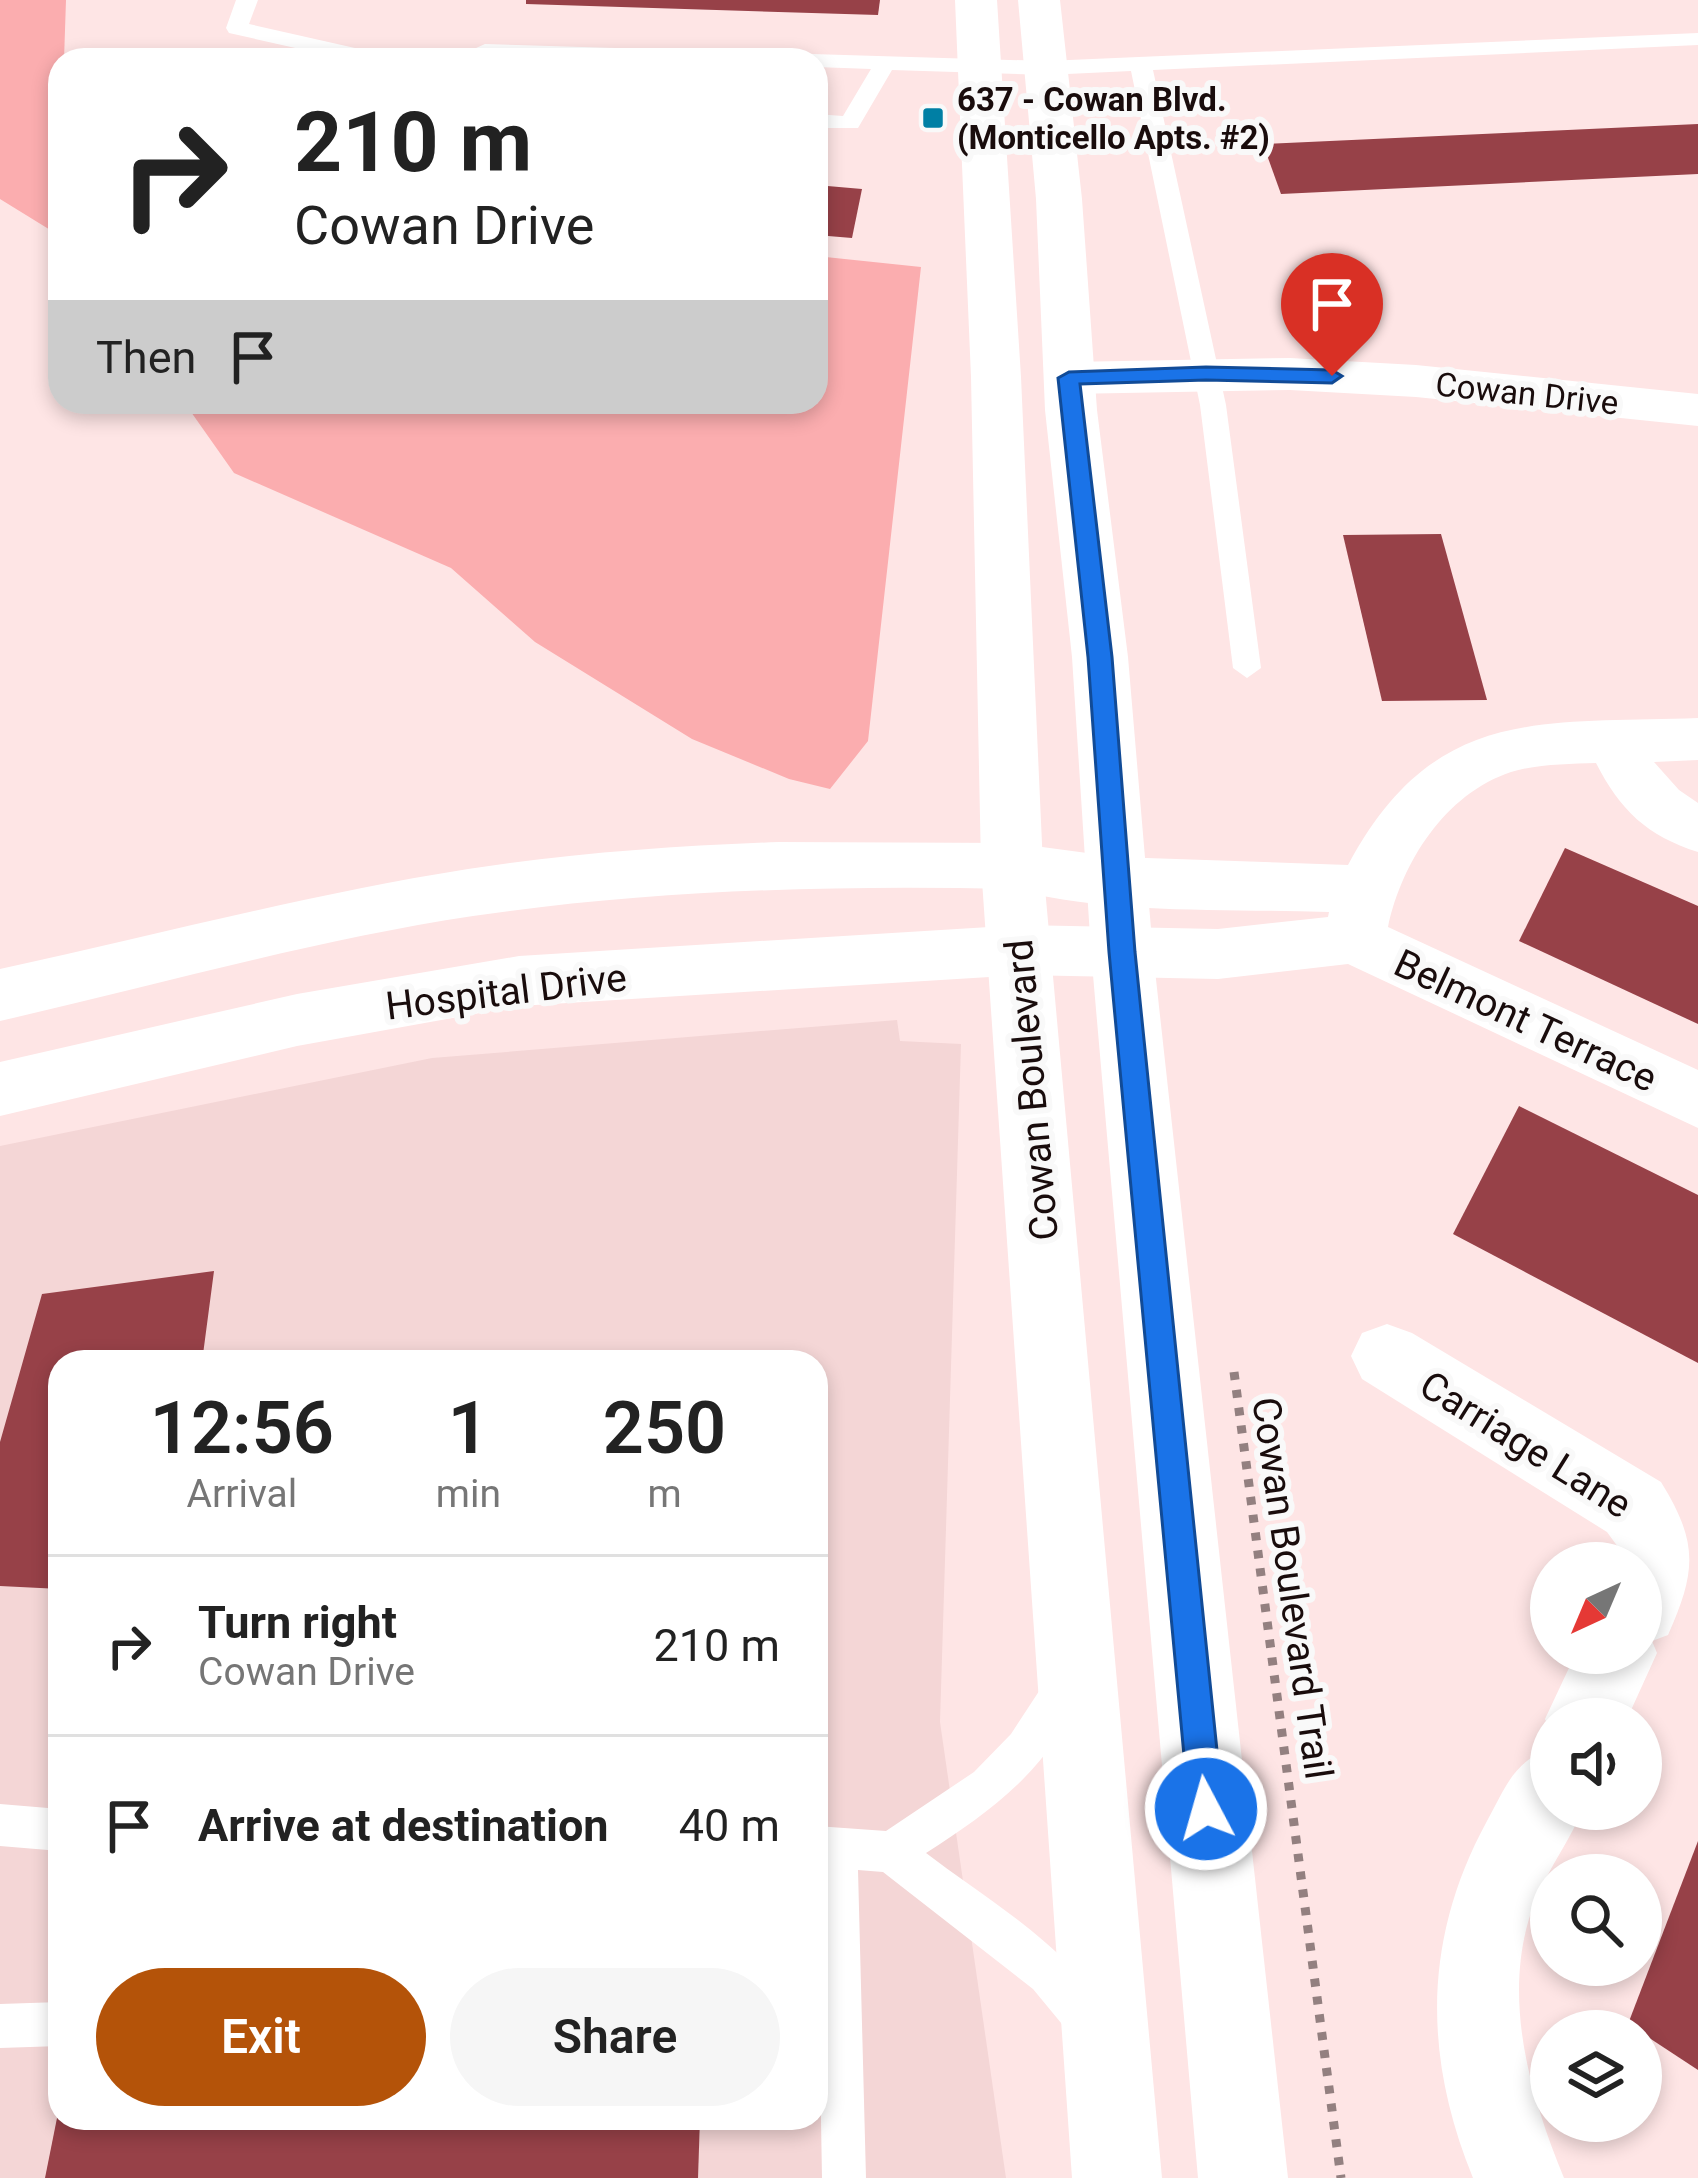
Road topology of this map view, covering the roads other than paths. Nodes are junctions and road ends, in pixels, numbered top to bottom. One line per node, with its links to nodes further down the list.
1 (248, 0): 5 (lane)
2 (976, 0): 8 (main road, Cowan Boulevard)
3 (1039, 0): 10 (main road)
4 (1698, 39): 9 (lane)
5 (325, 48)
6 (828, 60): 7 (lane)
7 (886, 62): 8 (lane); 11 (lane)
8 (981, 66): 10 (lane); 19 (main road, Cowan Boulevard)
9 (1142, 66): 10 (lane); 12 (lane)
10 (1046, 68): 13 (main road)
11 (828, 122)
12 (1206, 373): 13 (main road, Cowan Drive); 14 (main road, Cowan Drive); 15 (lane)
13 (1069, 378): 20 (main road)
14 (1698, 410)
15 (1246, 668)
16 (1698, 739): 17 (main road)
17 (1616, 743): 18 (main road); 21 (main road)
18 (1698, 829)
19 (1012, 866): 20 (main road); 22 (main road, Cowan Boulevard); 24 (main road)
20 (1117, 881): 21 (main road); 23 (main road)
21 (1361, 915): 23 (main road, Hospital Drive); 26 (main road, Belmont Terrace)
22 (1021, 950): 23 (main road, Hospital Drive); 25 (main road, Hospital Drive); 29 (main road, Cowan Boulevard)
23 (1122, 952): 41 (main road)
24 (0, 995)
25 (0, 1089)
26 (1698, 1100)
27 (1387, 1356): 28 (main road, Carriage Lane)
28 (1656, 1542)
29 (1076, 1666): 34 (lane); 38 (main road, Cowan Boulevard)
30 (0, 1825): 31 (lane)
31 (48, 1829)
32 (1530, 1830): 42 (main road)
33 (828, 1848): 34 (lane)
34 (891, 1852): 38 (lane)
35 (828, 1867): 39 (lane)
36 (48, 2024): 37 (lane)
37 (0, 2026)
38 (1105, 2042): 40 (main road, Cowan Boulevard)
39 (844, 2178)
40 (1117, 2178)
41 (1243, 2178)
42 (1520, 2178)

